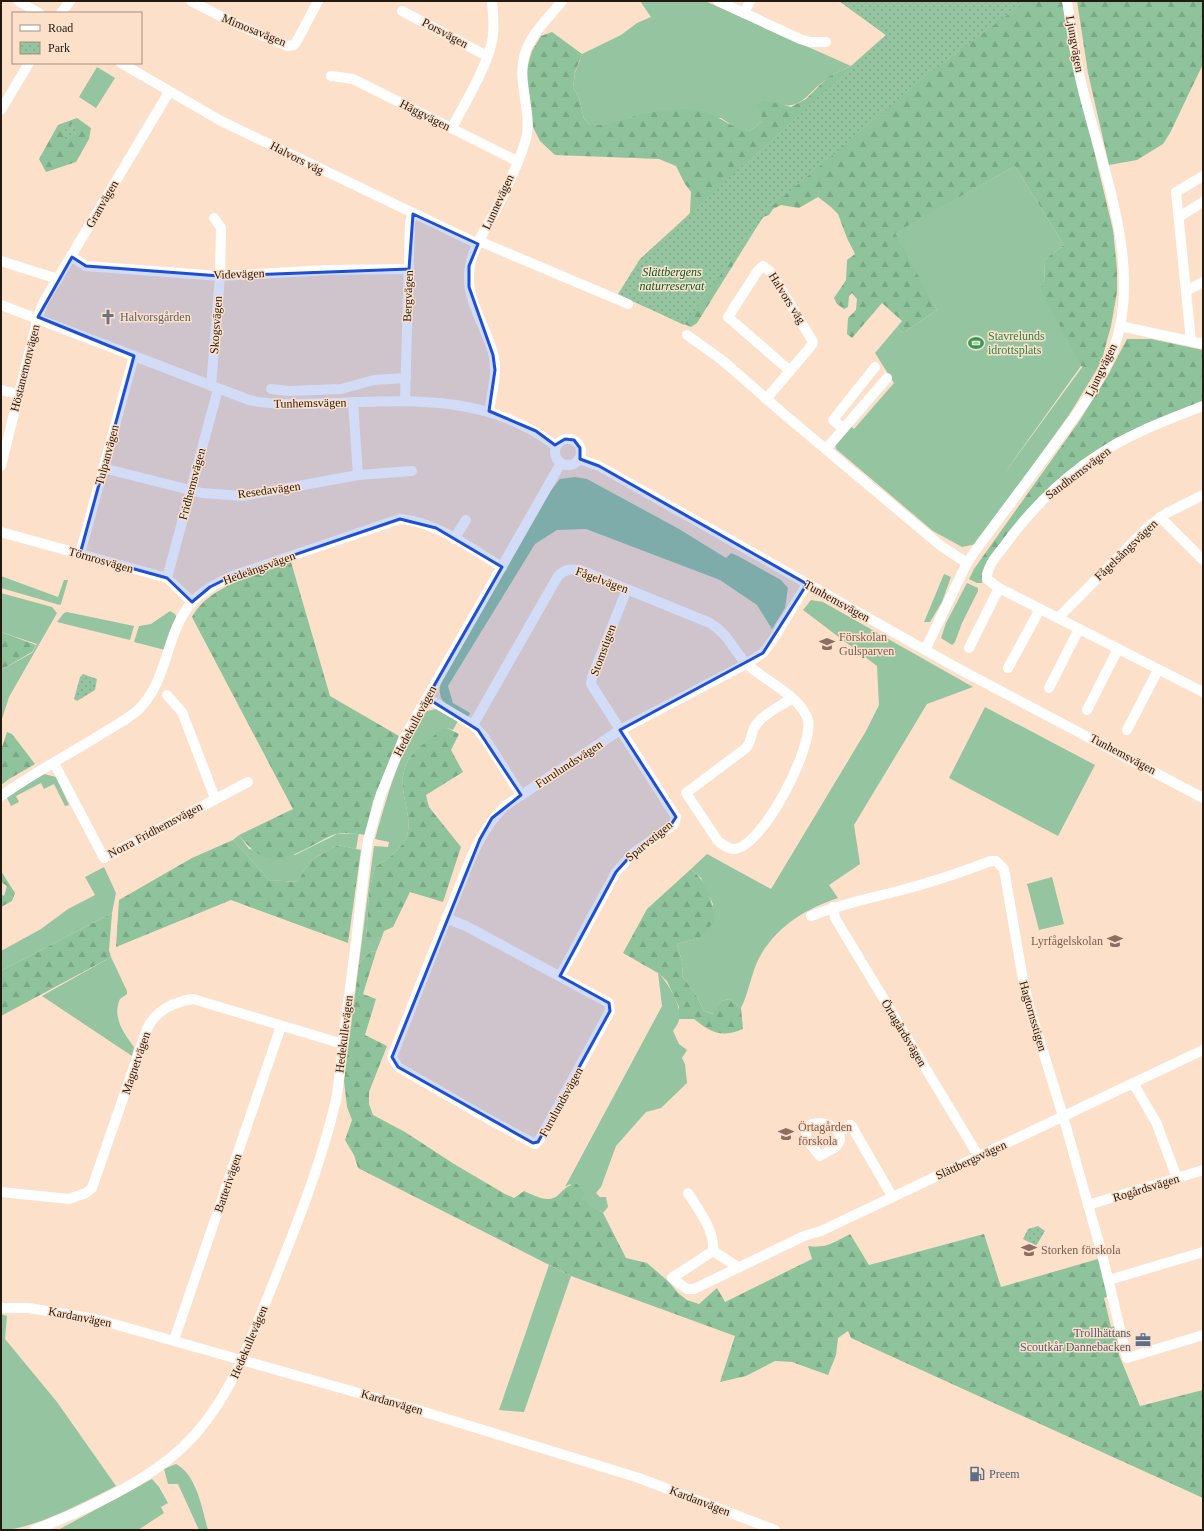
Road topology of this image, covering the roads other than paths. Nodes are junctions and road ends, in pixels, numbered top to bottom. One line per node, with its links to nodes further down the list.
1 (18, 1): 11 (street)
2 (70, 1): 12 (street)
3 (191, 1): 4 (street, Mimosavägen)
4 (318, 1)
5 (492, 1): 15 (street)
6 (562, 1): 22 (street, Lunnevägen)
7 (718, 1): 13 (street)
8 (750, 1): 13 (street)
9 (1067, 1): 39 (street, Ljungvägen)
10 (402, 11): 15 (street, Porsvägen)
11 (37, 12)
12 (62, 12)
13 (744, 13): 14 (street)
14 (826, 42)
15 (487, 56): 21 (street)
16 (28, 64): 20 (street)
17 (123, 64): 19 (street, Halvors väg)
18 (331, 76): 21 (street, Häggvägen)
19 (168, 92): 25 (street, Halvors väg); 29 (street, Granvägen)
20 (1, 110)
21 (452, 128): 22 (street, Häggvägen)
22 (517, 161): 28 (street, Lunnevägen)
23 (1203, 176): 26 (street)
24 (1203, 202): 26 (street)
25 (413, 214): 28 (street, Halvors väg); 31 (street, Bergvägen)
26 (1179, 217): 35 (street)
27 (214, 218): 32 (street, Skogsvägen)
28 (478, 242): 36 (street, Halvors väg); 56 (street, Lunnevägen)
29 (72, 257): 32 (street, Videvägen); 33 (street, Granvägen)
30 (1, 261): 33 (street)
31 (409, 269): 32 (street, Videvägen); 46 (street, Bergvägen)
32 (220, 276): 48 (street, Skogsvägen)
33 (58, 279): 38 (street, Granvägen)
34 (1203, 282): 35 (street)
35 (1186, 289): 41 (street)
36 (628, 304)
37 (1, 305): 38 (street, Tunhemsvägen)
38 (38, 317): 43 (street, Tunhemsvägen); 51 (street, Höstanemonvägen)
39 (1120, 326): 41 (street); 74 (street, Ljungvägen)
40 (687, 335): 52 (street)
41 (1191, 341): 42 (street)
42 (1203, 344)
43 (134, 356): 48 (street, Tunhemsvägen); 63 (street, Tulpanvägen)
44 (875, 368): 57 (street)
45 (790, 371): 45 (street, Halvors väg); 52 (street, Halvors väg)
46 (406, 378): 49 (street); 53 (street, Bergvägen)
47 (887, 378): 57 (street)
48 (215, 388): 54 (street, Tunhemsvägen); 66 (street, Fridhemsvägen)
49 (271, 389)
50 (1, 390): 51 (street)
51 (18, 394): 62 (street, Höstanemonvägen)
52 (766, 399): 59 (street)
53 (405, 401): 54 (street, Tunhemsvägen); 56 (street, Tunhemsvägen)
54 (353, 402): 65 (street)
55 (1203, 406): 78 (street, Sandhemsvägen)
56 (489, 411): 58 (street, Tunhemsvägen)
57 (843, 428): 59 (street)
58 (556, 446): 60 (street); 61 (street)
59 (826, 449): 74 (street)
60 (579, 459): 61 (street); 77 (street, Tunhemsvägen)
61 (561, 463): 75 (street, Hedekullevägen)
62 (1, 466)
63 (103, 468): 66 (street, Resedavägen); 72 (street, Tulpanvägen)
64 (412, 471): 65 (street, Resedavägen)
65 (358, 475): 66 (street, Resedavägen)
66 (191, 490): 76 (street, Fridhemsvägen)
67 (1203, 495): 68 (street, Fågelsångsvägen)
68 (1160, 517): 73 (street); 82 (street, Fågelsångsvägen)
69 (466, 520): 71 (street)
70 (1, 532): 72 (street, Törnrosvägen)
71 (454, 539): 75 (street, Hedeängsvägen); 80 (street, Hedeängsvägen)
72 (80, 554): 76 (street, Törnrosvägen)
73 (1203, 560)
74 (968, 563): 86 (street, Ljungvägen)
75 (502, 567): 93 (street, Hedekullevägen)
76 (167, 578): 80 (street, Törnrosvägen)
77 (807, 584): 86 (street, Tunhemsvägen); 87 (street, Furulundsvägen)
78 (999, 588): 81 (street); 84 (street)
79 (627, 589): 87 (street, Fågelvägen); 96 (street, Fågelvägen); 97 (street, Stomstigen)
80 (192, 602): 99 (street, Hedeängsvägen)
81 (1040, 609): 82 (street); 88 (street)
82 (1058, 618): 83 (street)
83 (1079, 629): 85 (street); 90 (street)
84 (968, 648)
85 (1118, 649): 89 (street); 95 (street)
86 (925, 650): 104 (street, Tunhemsvägen)
87 (746, 664): 94 (street); 97 (street, Furulundsvägen)
88 (1008, 668)
89 (1158, 670): 91 (street); 98 (street)
90 (1049, 688)
91 (1203, 692)
92 (167, 695): 103 (street, Norra Fridhemsvägen)
93 (427, 698): 96 (street); 110 (street, Hedekullevägen)
94 (791, 699): 94 (street)
95 (1088, 710)
96 (472, 725): 101 (street)
97 (620, 730): 101 (street, Furulundsvägen); 108 (street, Sparvstigen)
98 (1127, 730)
99 (54, 763): 102 (street, Hedeängsvägen); 103 (street, Norra Fridhemsvägen)
100 (248, 782): 103 (street, Norra Fridhemsvägen)
101 (521, 795): 107 (street, Furulundsvägen)
102 (1, 796)
103 (215, 798)
104 (1203, 798)
105 (833, 907): 106 (street, Hagtornsstigen); 113 (street, Hagtornsstigen); 115 (street, Örtagårdsvägen)
106 (811, 916)
107 (446, 918): 108 (street, Furulundsvägen); 108 (street, Furulundsvägen)
108 (560, 976)
109 (281, 1026): 110 (street, Magnetvägen); 118 (street, Magnetvägen); 128 (street, Batterivägen)
110 (343, 1044): 129 (street, Hedekullevägen)
111 (1203, 1050): 112 (street, Slättbergsvägen)
112 (1133, 1083): 113 (street, Slättbergsvägen); 117 (street)
113 (1063, 1116): 115 (street, Slättbergsvägen); 121 (street, Hagtornsstigen)
114 (839, 1132): 120 (street)
115 (979, 1157): 120 (street, Slättbergsvägen)
116 (1203, 1170): 117 (street, Rogårdsvägen)
117 (1177, 1178): 121 (street, Rogårdsvägen)
118 (1, 1192)
119 (688, 1192): 122 (street)
120 (892, 1196): 124 (street, Slättbergsvägen)
121 (1088, 1205): 125 (street, Hagtornsstigen)
122 (713, 1251): 124 (street); 124 (street, Slättbergsvägen)
123 (1203, 1252): 125 (street)
124 (738, 1267)
125 (1109, 1280): 127 (street, Hagtornsstigen)
126 (1, 1308): 128 (street, Kardanvägen)
127 (1203, 1335)
128 (174, 1340): 129 (street, Kardanvägen)
129 (242, 1361): 130 (street, Hedekullevägen); 131 (street, Kardanvägen)
130 (34, 1530)
131 (775, 1530)

